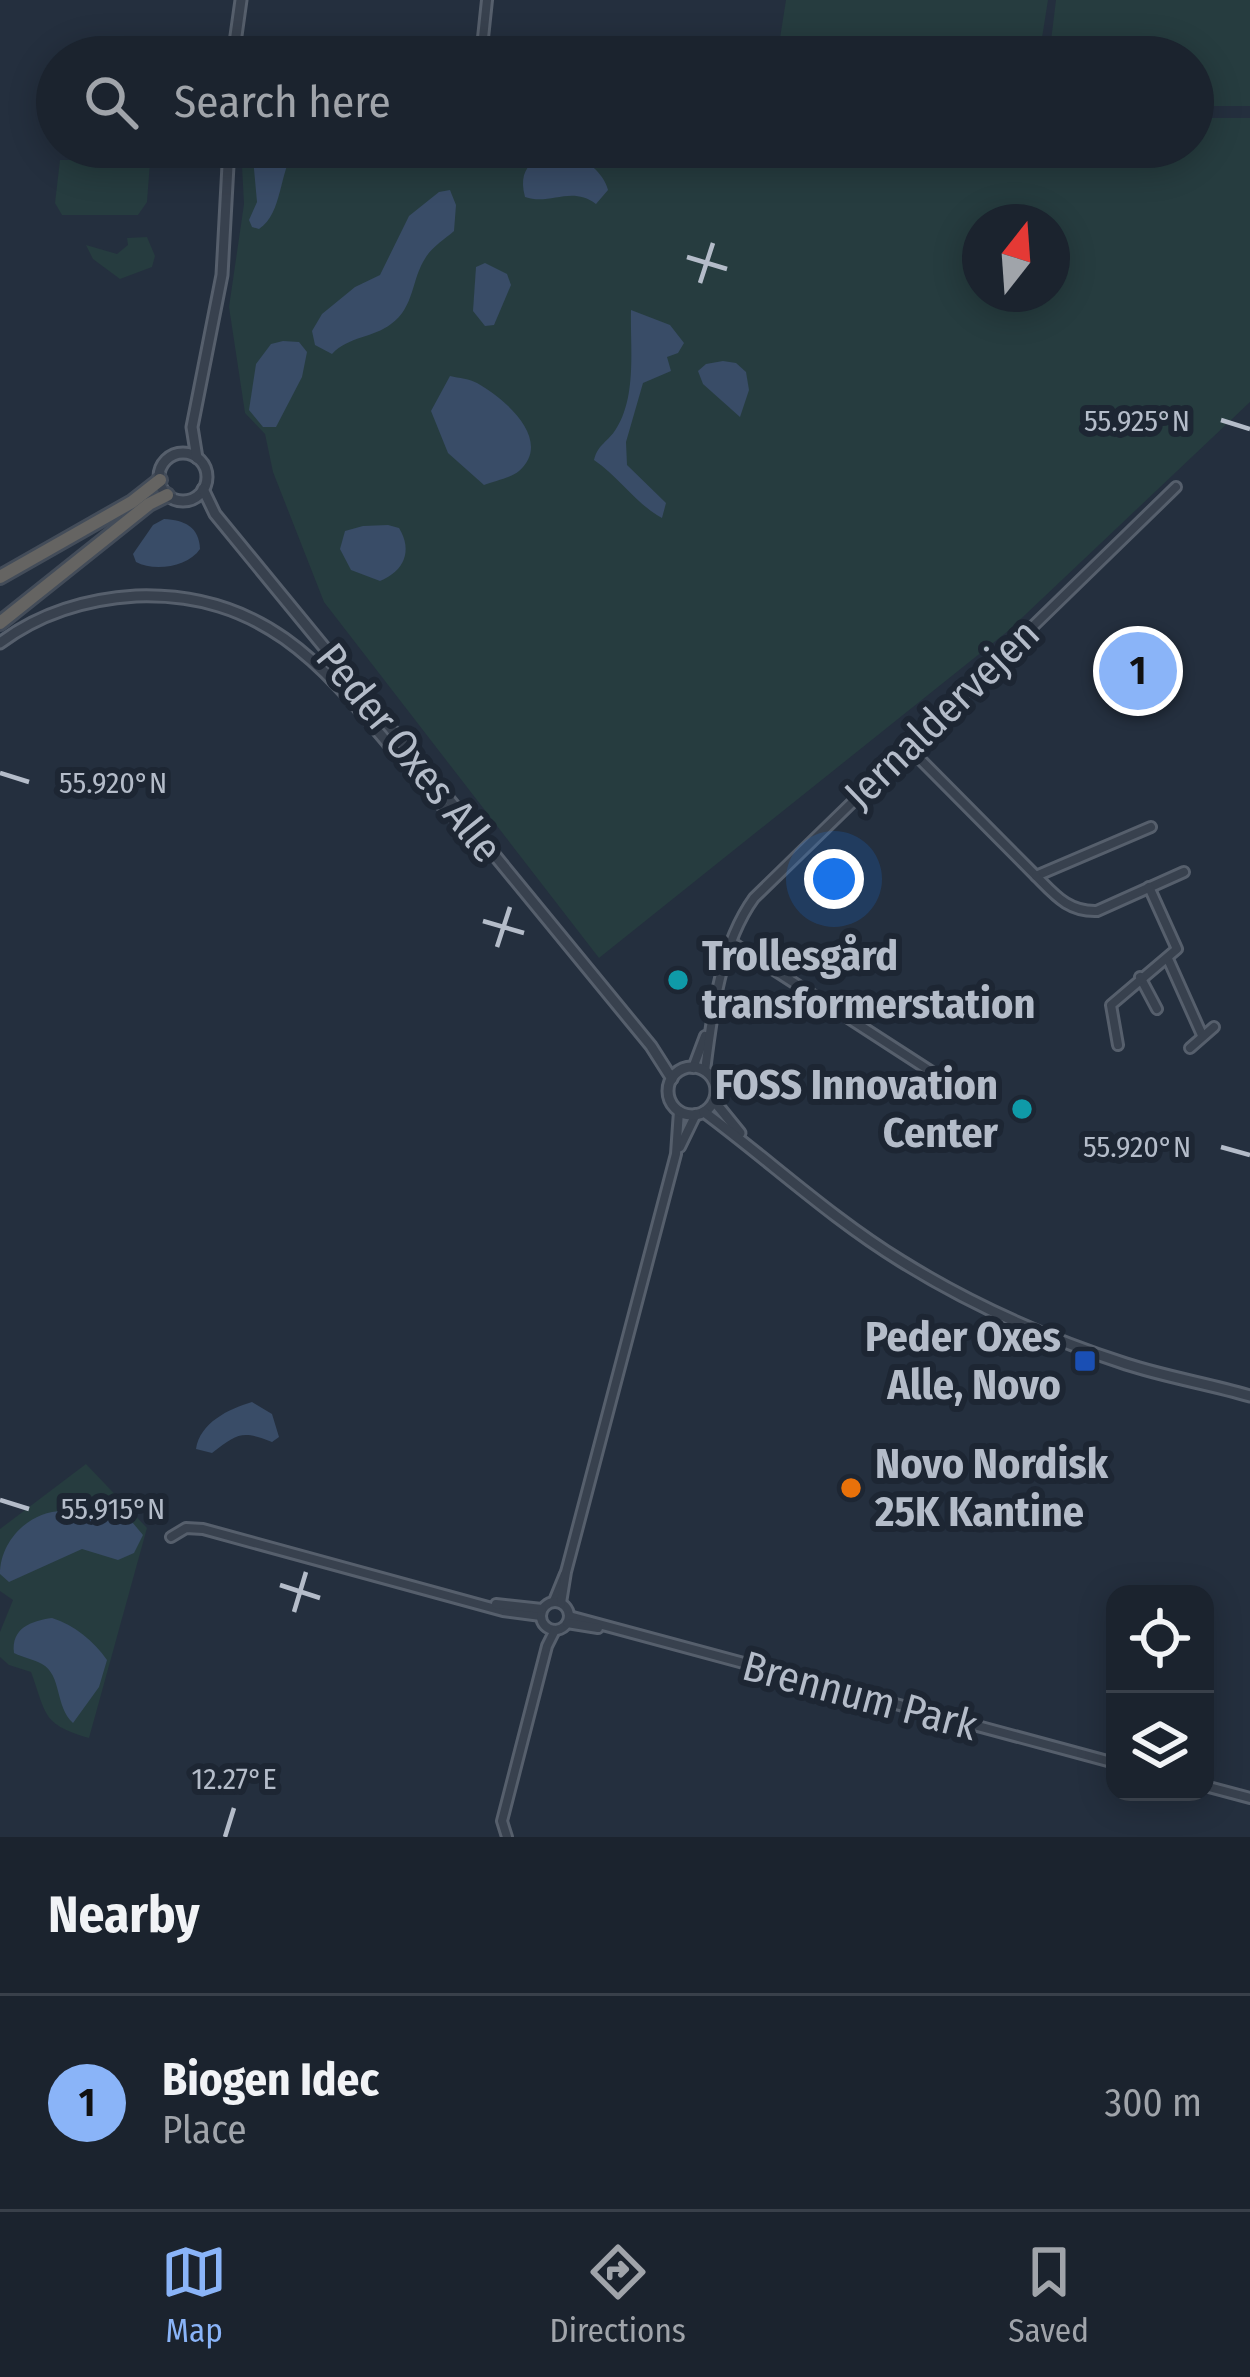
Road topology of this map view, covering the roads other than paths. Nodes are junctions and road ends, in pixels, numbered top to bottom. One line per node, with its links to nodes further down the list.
1 (241, 0): 3 (street)
2 (487, 0): 4 (street)
3 (236, 36)
4 (483, 36)
5 (228, 168): 6 (street)
6 (192, 428): 7 (street); 8 (street)
7 (176, 454): 8 (street); 9 (street)
8 (197, 458): 11 (street)
9 (160, 480): 12 (street); 15 (highway)
10 (1176, 487): 18 (street, Jernaldervejen)
11 (203, 489): 13 (street); 14 (street, Peder Oxes Alle)
12 (167, 495): 13 (street); 16 (highway)
13 (193, 498): 14 (street, Peder Oxes Alle)
14 (214, 514): 20 (street, Peder Oxes Alle)
15 (0, 577)
16 (0, 623)
17 (0, 643): 20 (street)
18 (908, 748): 22 (street); 24 (street, Jernaldervejen)
19 (1151, 827): 22 (street)
20 (494, 857): 32 (street, Peder Oxes Alle)
21 (1184, 872): 23 (street)
22 (1036, 876): 23 (street)
23 (1149, 886): 25 (street)
24 (731, 942): 28 (street, Jernaldervejen); 36 (street)
25 (1168, 958): 26 (street); 30 (street)
26 (1140, 977): 27 (street); 31 (street)
27 (1156, 1010)
28 (711, 1024): 34 (street, Jernaldervejen); 35 (street, Jernaldervejen)
29 (1214, 1027): 30 (street)
30 (1202, 1035): 33 (street)
31 (1118, 1045)
32 (651, 1046): 34 (street, Peder Oxes Alle); 37 (street, Peder Oxes Alle)
33 (1190, 1048)
34 (687, 1069): 35 (street); 37 (street)
35 (705, 1071): 38 (street)
36 (938, 1076)
37 (672, 1079): 39 (street)
38 (714, 1101): 40 (street); 41 (street)
39 (679, 1111): 40 (street); 42 (street)
40 (700, 1113): 41 (street); 42 (street)
41 (747, 1142): 43 (street)
42 (676, 1154): 45 (street)
43 (1247, 1395)
44 (171, 1537): 46 (street)
45 (558, 1602): 46 (street); 47 (street)
46 (542, 1612): 48 (street)
47 (568, 1619): 48 (street); 49 (street, Brennum Park)
48 (551, 1628): 52 (street)
49 (1106, 1761)
50 (1214, 1788): 51 (street)
51 (1250, 1798)
52 (507, 1837)

